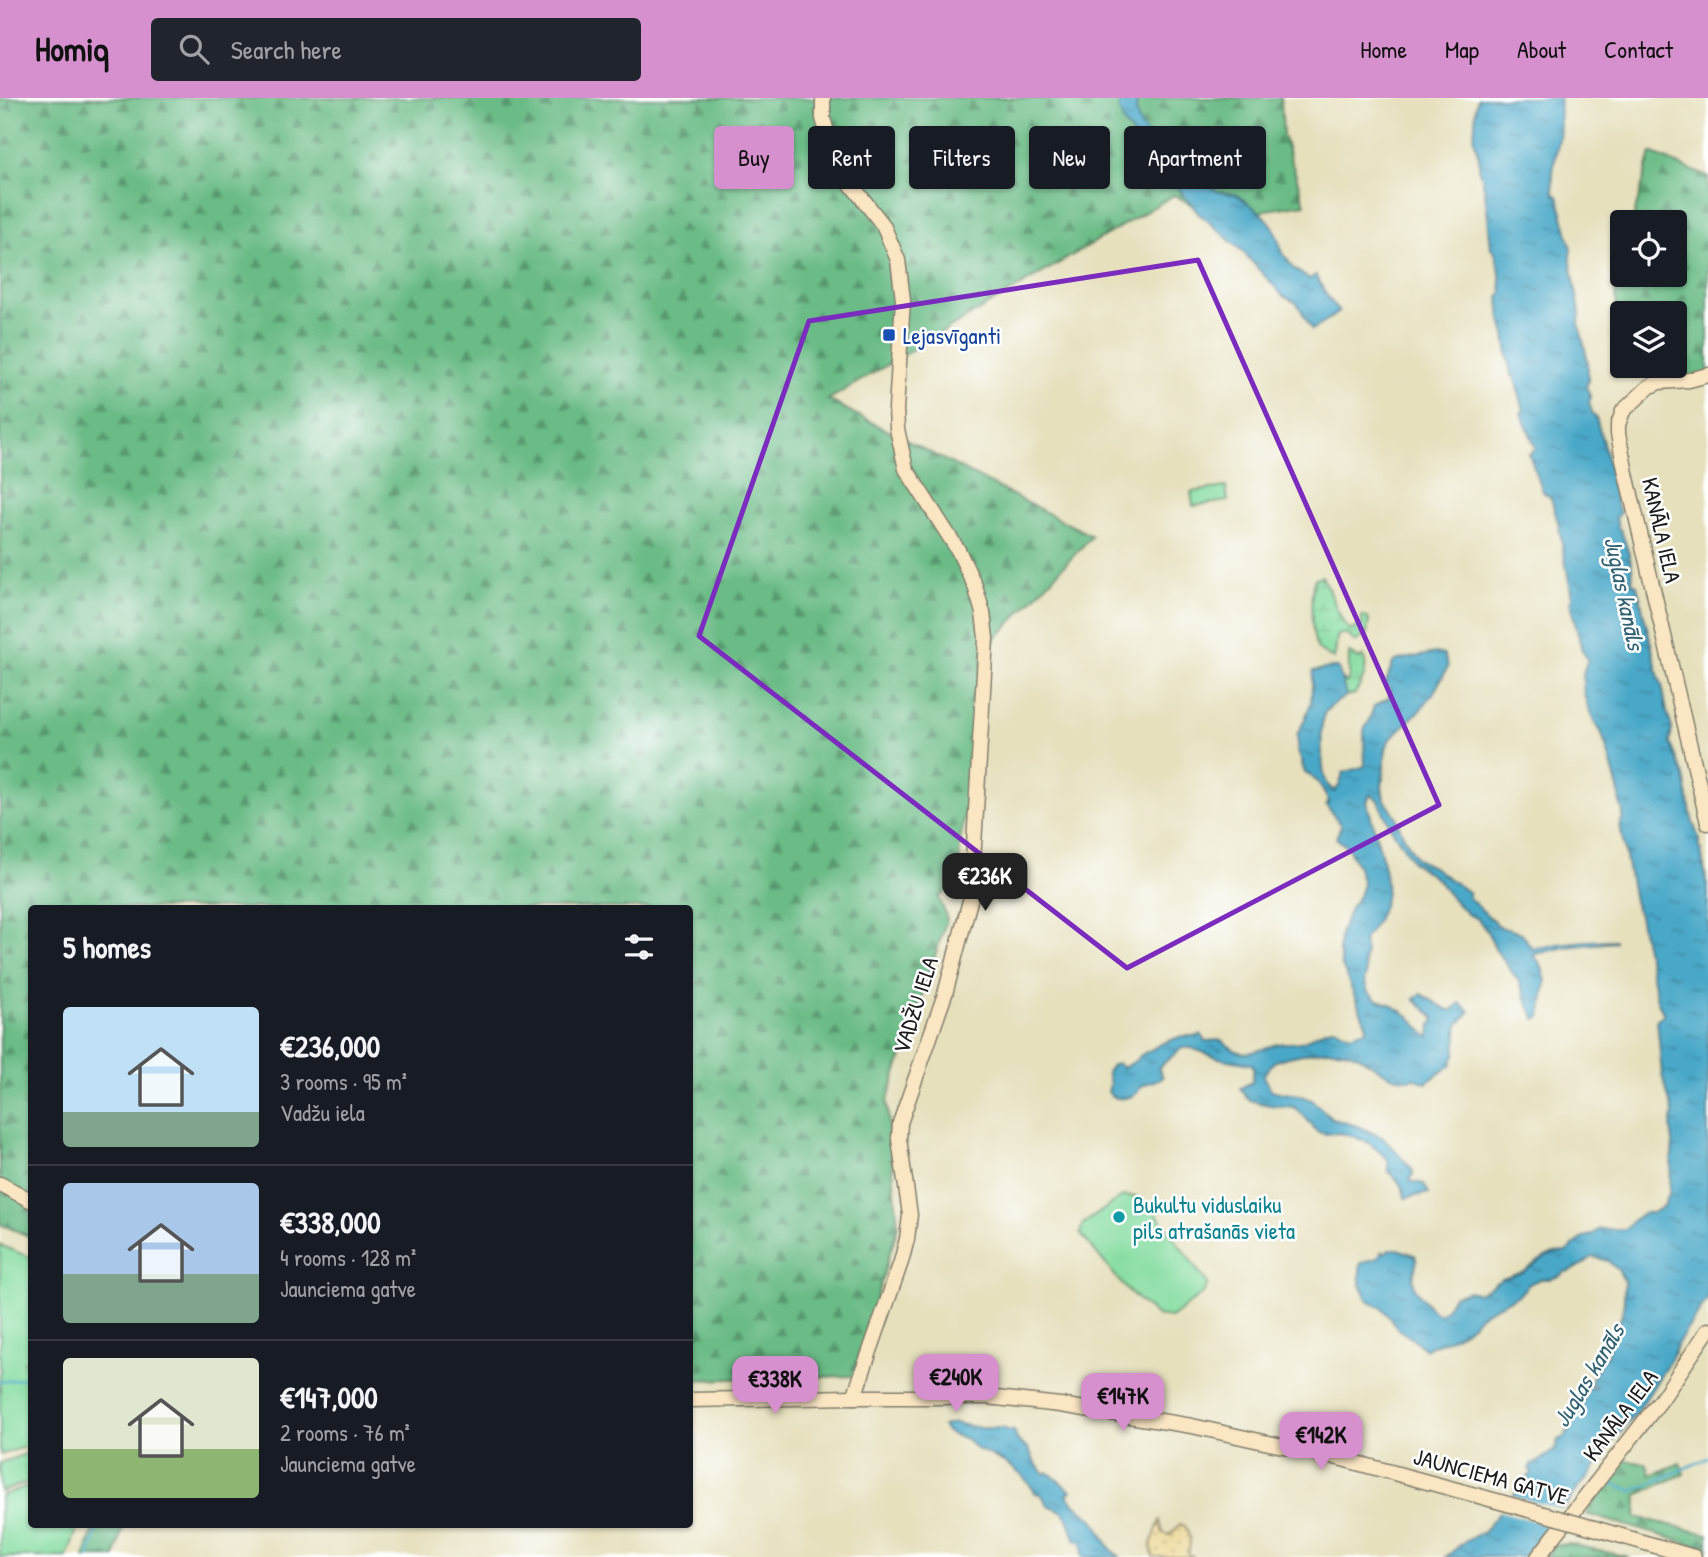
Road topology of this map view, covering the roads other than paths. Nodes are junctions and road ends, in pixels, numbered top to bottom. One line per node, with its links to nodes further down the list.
1 (823, 98): 7 (street, VADŽU IELA)
2 (1708, 375): 3 (street, KANĀLA IELA)
3 (1708, 823)
4 (0, 1184): 5 (street)
5 (28, 1199)
6 (1708, 1330): 9 (street, KANĀLA IELA)
7 (854, 1397): 8 (street, JAUNCIEMA GATVE); 10 (street, JAUNCIEMA GATVE, bridge)
8 (693, 1400)
9 (1538, 1557)
10 (1694, 1557)

